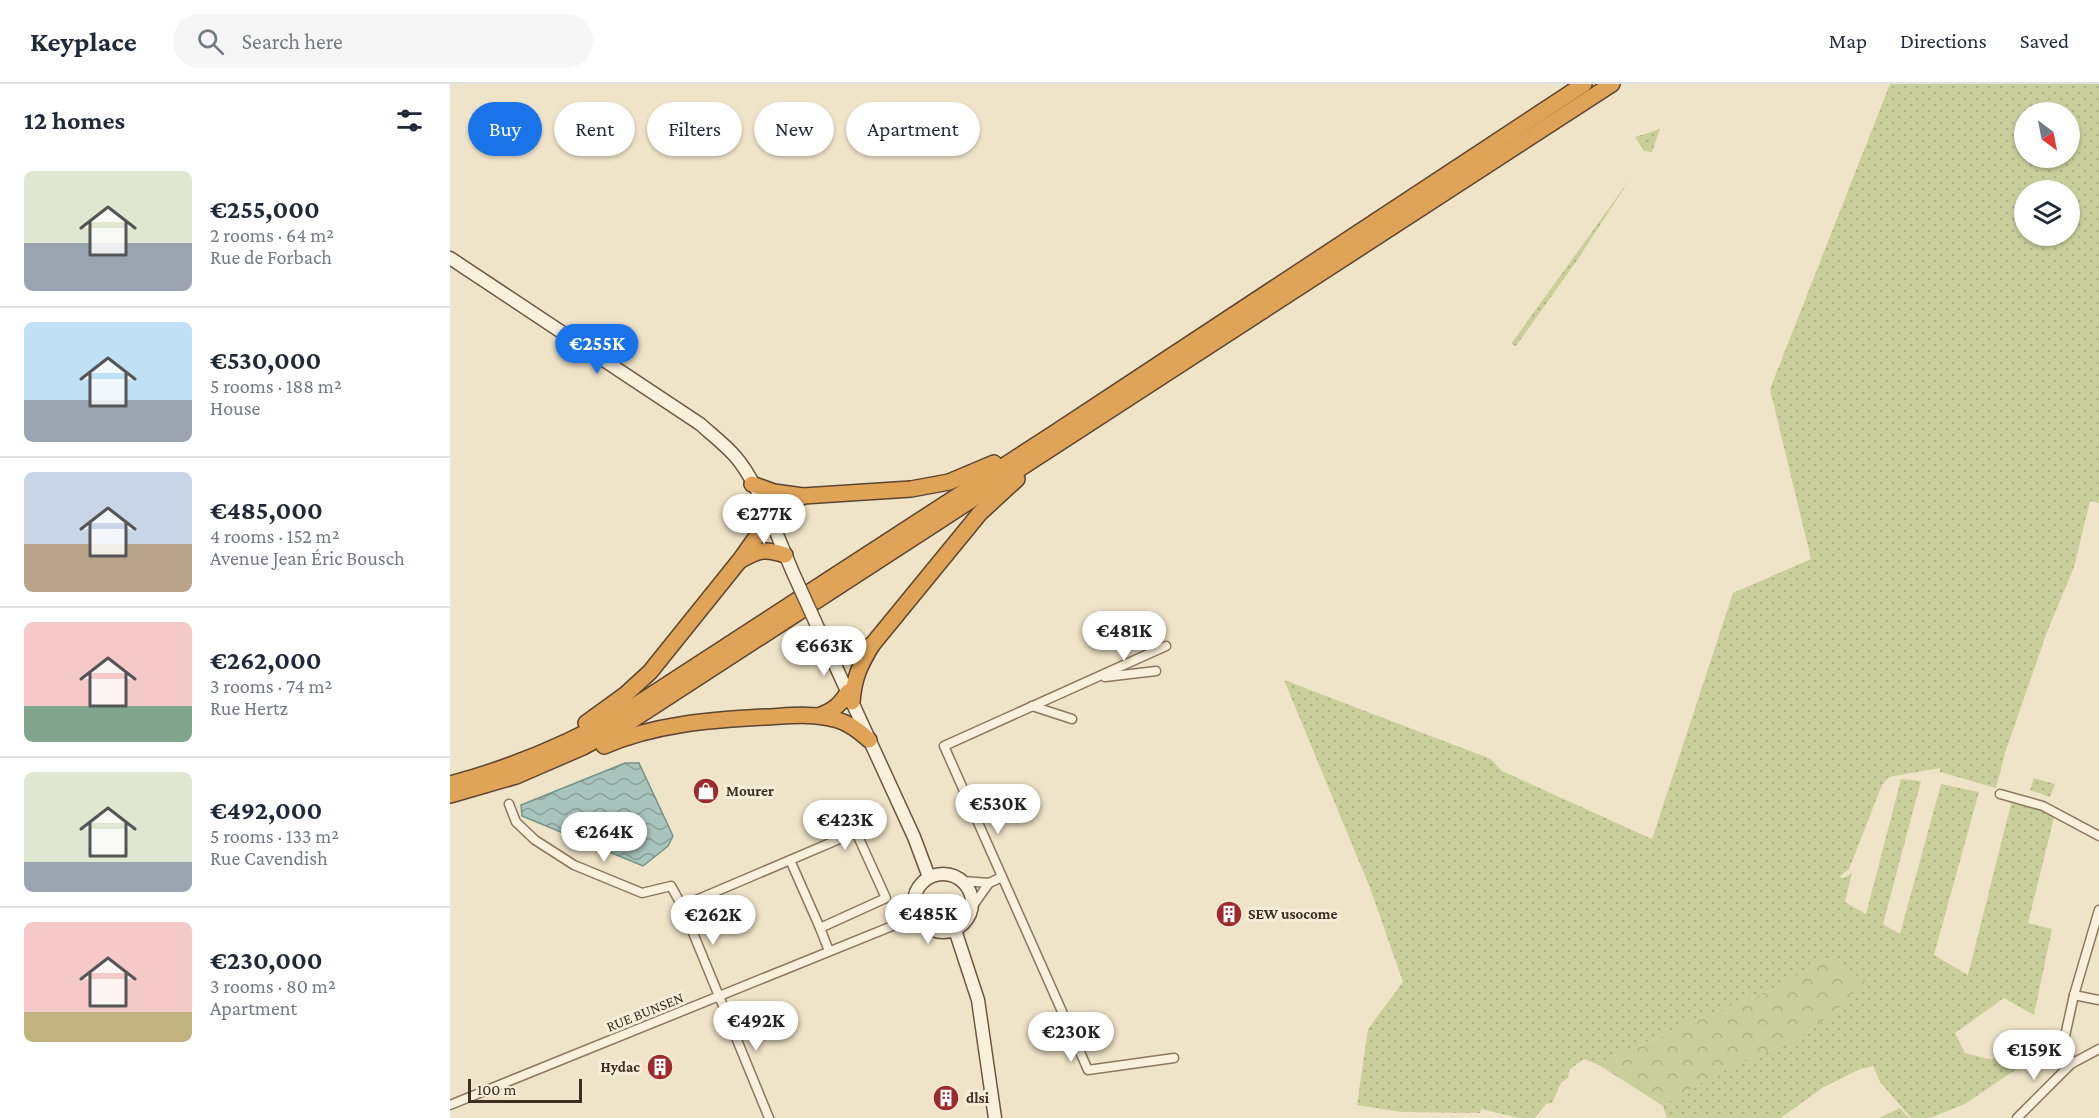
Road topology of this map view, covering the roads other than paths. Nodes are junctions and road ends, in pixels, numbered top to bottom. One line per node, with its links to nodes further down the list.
1 (1584, 84): 5 (highway)
2 (1612, 84): 4 (highway)
3 (450, 258): 6 (main road)
4 (1107, 411): 11 (highway); 21 (highway)
5 (1056, 432): 7 (highway); 21 (highway)
6 (752, 484): 7 (highway); 8 (main road)
7 (803, 496): 8 (highway)
8 (768, 517): 9 (main road); 10 (highway)
9 (785, 555): 10 (highway); 13 (main road, bridge)
10 (740, 560): 21 (highway)
11 (872, 645): 13 (highway); 16 (highway)
12 (1166, 646): 15 (street)
13 (828, 649): 16 (main road)
14 (1156, 671): 15 (street)
15 (1095, 678): 17 (street)
16 (850, 697): 18 (highway); 20 (main road)
17 (1032, 706): 19 (street); 29 (street)
18 (818, 716): 20 (highway); 21 (highway)
19 (1072, 719)
20 (870, 740): 28 (main road)
21 (514, 771): 22 (highway); 24 (highway)
22 (450, 784)
23 (2000, 794): 26 (street)
24 (450, 795)
25 (509, 804): 32 (street)
26 (2099, 837)
27 (790, 860): 32 (street); 36 (street); 36 (street)
28 (929, 877): 30 (main road); 35 (main road)
29 (1002, 877): 31 (street); 43 (street)
30 (963, 881): 31 (street); 33 (main road)
31 (989, 883): 33 (street)
32 (682, 906): 40 (street)
33 (972, 907): 37 (main road)
34 (2099, 910): 39 (street)
35 (917, 916): 37 (main road); 38 (street, RUE BUNSEN)
36 (820, 928): 38 (street)
37 (955, 930): 47 (main road)
38 (829, 951): 40 (street, RUE BUNSEN)
39 (2074, 995): 41 (street); 44 (street)
40 (719, 996): 45 (street, RUE BUNSEN); 46 (street)
41 (2099, 1000)
42 (2099, 1049): 44 (street)
43 (1174, 1058)
44 (2071, 1064): 48 (street)
45 (450, 1106)
46 (769, 1118)
47 (995, 1118)
48 (2017, 1118)

